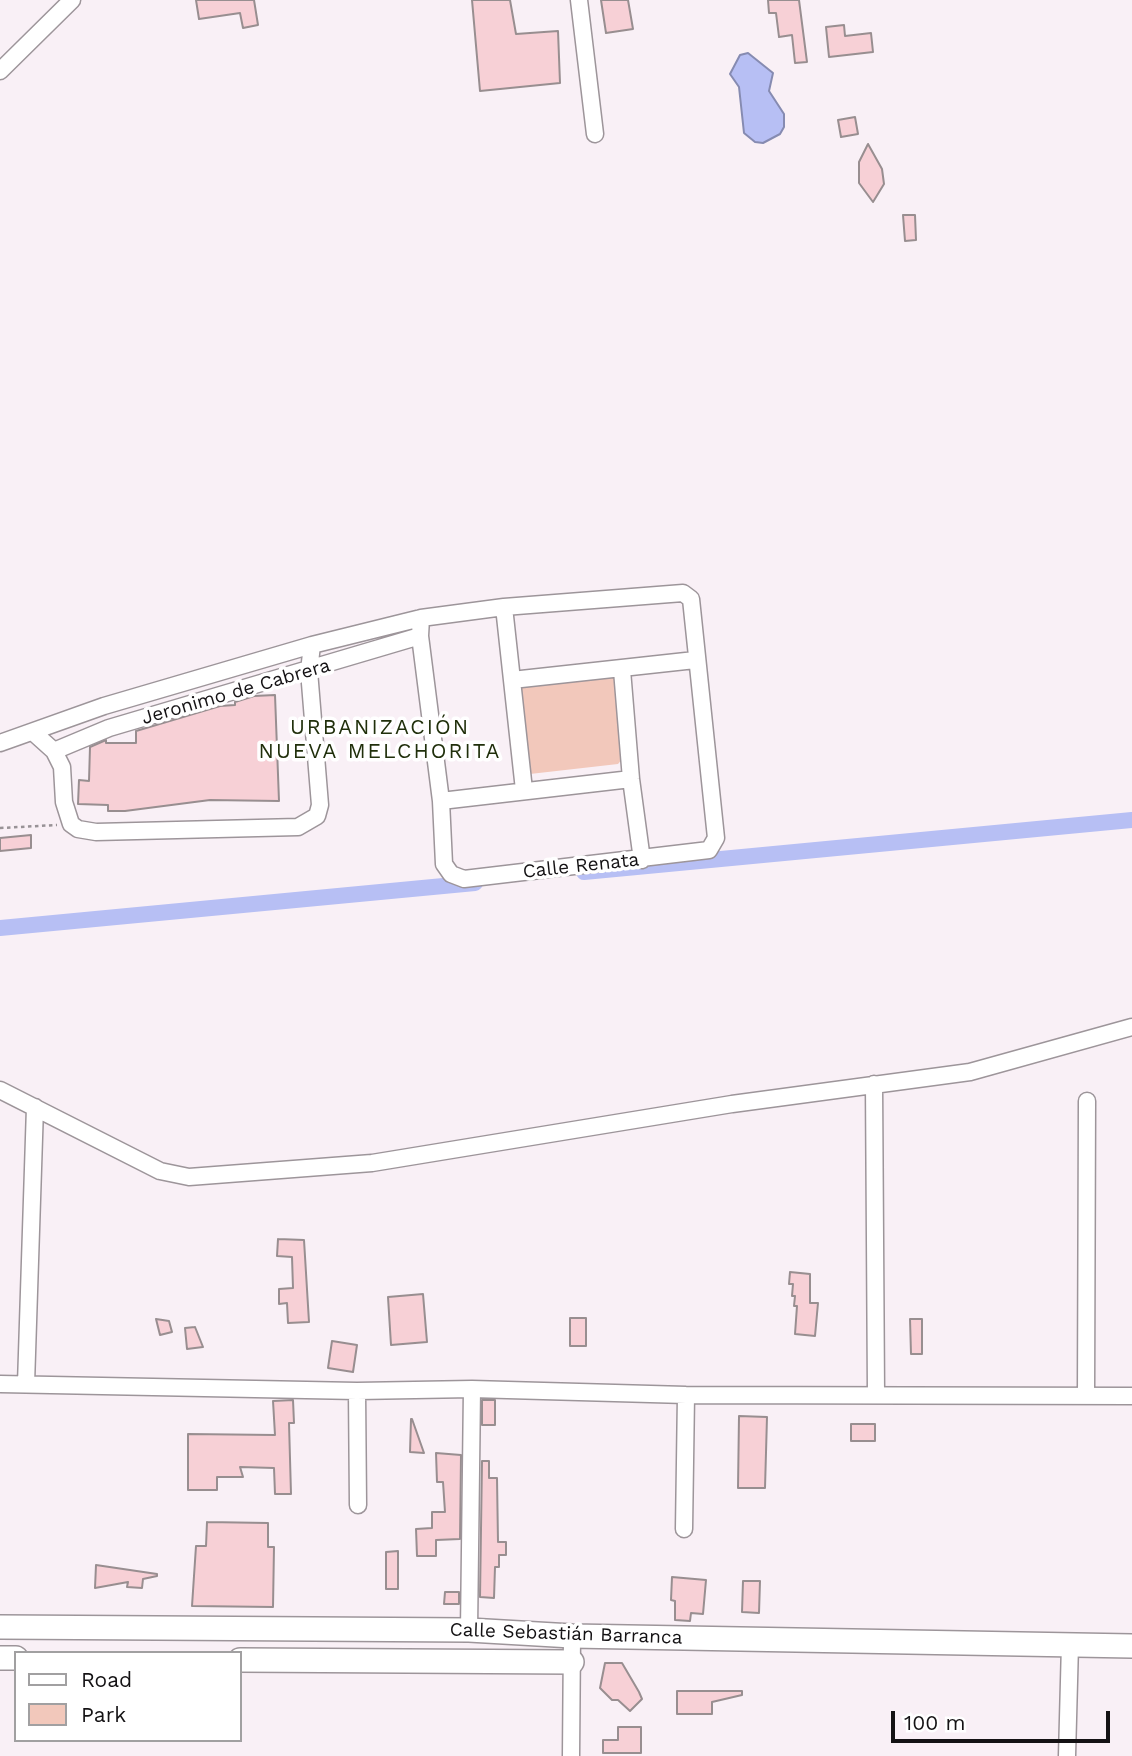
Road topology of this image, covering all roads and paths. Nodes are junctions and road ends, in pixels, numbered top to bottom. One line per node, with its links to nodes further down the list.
1 (72, 0): 3 (street)
2 (579, 0): 4 (street)
3 (0, 71)
4 (595, 134)
5 (504, 607): 6 (street); 9 (street); 12 (street)
6 (421, 618): 7 (street); 8 (street)
7 (419, 636): 11 (street, Jeronimo de Cabrera); 18 (street)
8 (312, 645): 11 (street); 13 (street)
9 (695, 660): 10 (street); 21 (street, Calle Renata)
10 (622, 670): 12 (street); 16 (street)
11 (309, 671): 15 (street, Jeronimo de Cabrera); 15 (street)
12 (512, 680): 17 (street)
13 (34, 733): 14 (street); 15 (street)
14 (0, 743)
15 (54, 751)
16 (631, 779): 17 (street); 21 (street)
17 (524, 790): 18 (street)
18 (441, 801): 21 (street, Calle Renata)
19 (38, 827): 20 (path)
20 (0, 828)
21 (642, 860)
22 (1132, 1027): 23 (street)
23 (874, 1084): 26 (street); 31 (street)
24 (0, 1090): 26 (street)
25 (1087, 1101): 32 (street)
26 (36, 1107): 28 (street)
27 (0, 1384): 28 (street)
28 (26, 1384): 30 (street)
29 (471, 1389): 30 (street); 33 (street); 39 (street)
30 (357, 1391): 35 (street)
31 (876, 1394): 32 (street); 33 (street)
32 (1086, 1394): 34 (street)
33 (686, 1395): 36 (street)
34 (1132, 1396)
35 (358, 1505)
36 (684, 1529)
37 (0, 1627): 38 (street, Calle Sebastián Barranca)
38 (396, 1630): 39 (street, Calle Sebastián Barranca); 44 (street)
39 (469, 1630): 40 (street, Calle Sebastián Barranca)
40 (572, 1636): 41 (street, Calle Sebastián Barranca); 45 (street)
41 (1070, 1644): 42 (street, Calle Sebastián Barranca); 47 (street)
42 (1132, 1646)
43 (242, 1660): 44 (street)
44 (391, 1661): 45 (street)
45 (572, 1662): 46 (street)
46 (571, 1756)
47 (1067, 1756)

